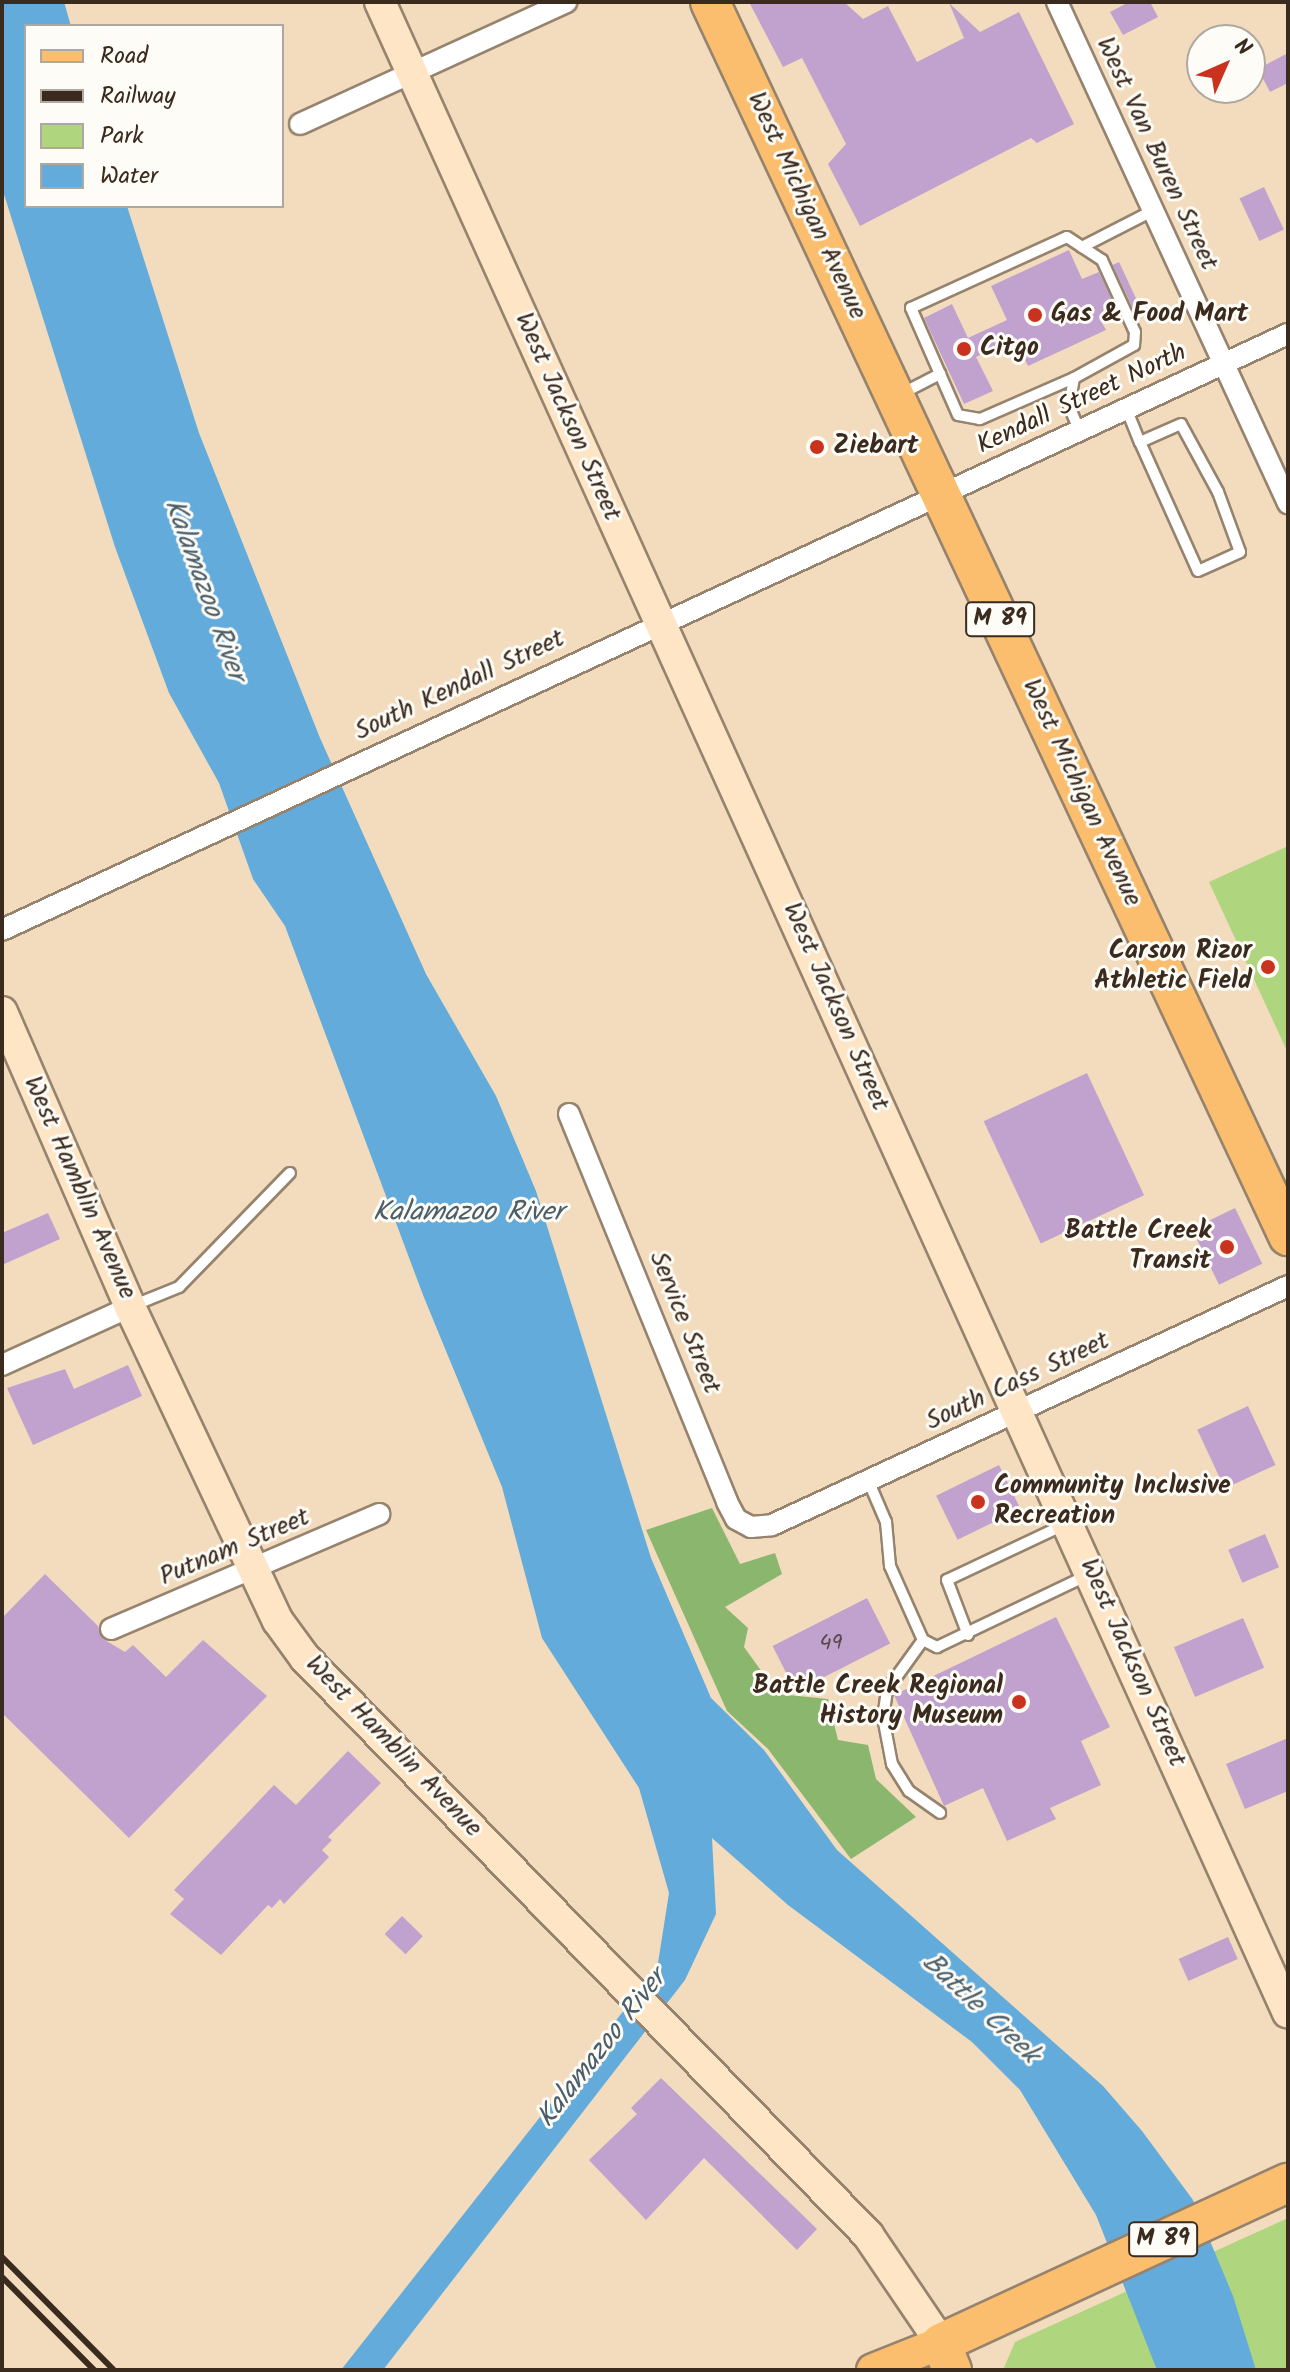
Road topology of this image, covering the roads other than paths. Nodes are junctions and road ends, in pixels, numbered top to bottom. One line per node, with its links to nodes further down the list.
1 (380, 2): 5 (street, West Jackson Street)
2 (566, 2): 5 (street)
3 (710, 2): 13 (highway, West Michigan Avenue / M 89)
4 (1057, 2): 7 (street, West Van Buren Street)
5 (412, 72): 6 (street); 19 (street, West Jackson Street)
6 (300, 124)
7 (1154, 210): 8 (lane); 10 (street, West Van Buren Street)
8 (1082, 247): 11 (lane); 12 (lane)
9 (1288, 334): 10 (street, Kendall Street North)
10 (1225, 362): 14 (street, Kendall Street North); 18 (street, West Van Buren Street)
11 (940, 374): 12 (lane); 13 (lane)
12 (1074, 378): 15 (lane)
13 (896, 396): 17 (highway, West Michigan Avenue / M 89)
14 (1126, 408): 15 (street, Kendall Street North); 16 (lane)
15 (1079, 430): 17 (street, Kendall Street North)
16 (1140, 442): 16 (lane)
17 (942, 494): 19 (street, South Kendall Street); 24 (highway, West Michigan Avenue / M 89)
18 (1288, 503)
19 (660, 622): 20 (street, South Kendall Street); 28 (street, West Jackson Street)
20 (2, 930)
21 (2, 1012): 26 (street, West Hamblin Avenue)
22 (569, 1114): 32 (street, Service Street)
23 (290, 1173): 26 (lane)
24 (1288, 1236)
25 (1288, 1286): 28 (street, South Cass Street)
26 (130, 1307): 27 (street); 33 (street, West Hamblin Avenue)
27 (2, 1365)
28 (1019, 1409): 29 (street, South Cass Street); 31 (street, West Jackson Street)
29 (868, 1480): 32 (street, South Cass Street); 37 (lane)
30 (379, 1514): 33 (street, Putnam Street)
31 (1069, 1523): 34 (street, West Jackson Street); 36 (lane)
32 (770, 1526)
33 (256, 1568): 35 (street, Putnam Street); 41 (street, West Hamblin Avenue)
34 (1092, 1573): 36 (lane); 39 (street, West Jackson Street)
35 (111, 1629)
36 (968, 1635): 37 (lane)
37 (923, 1640): 38 (lane)
38 (940, 1813)
39 (1288, 2013)
40 (1288, 2183): 41 (highway, M 89)
41 (946, 2356): 42 (main road, M 89)
42 (873, 2370)

